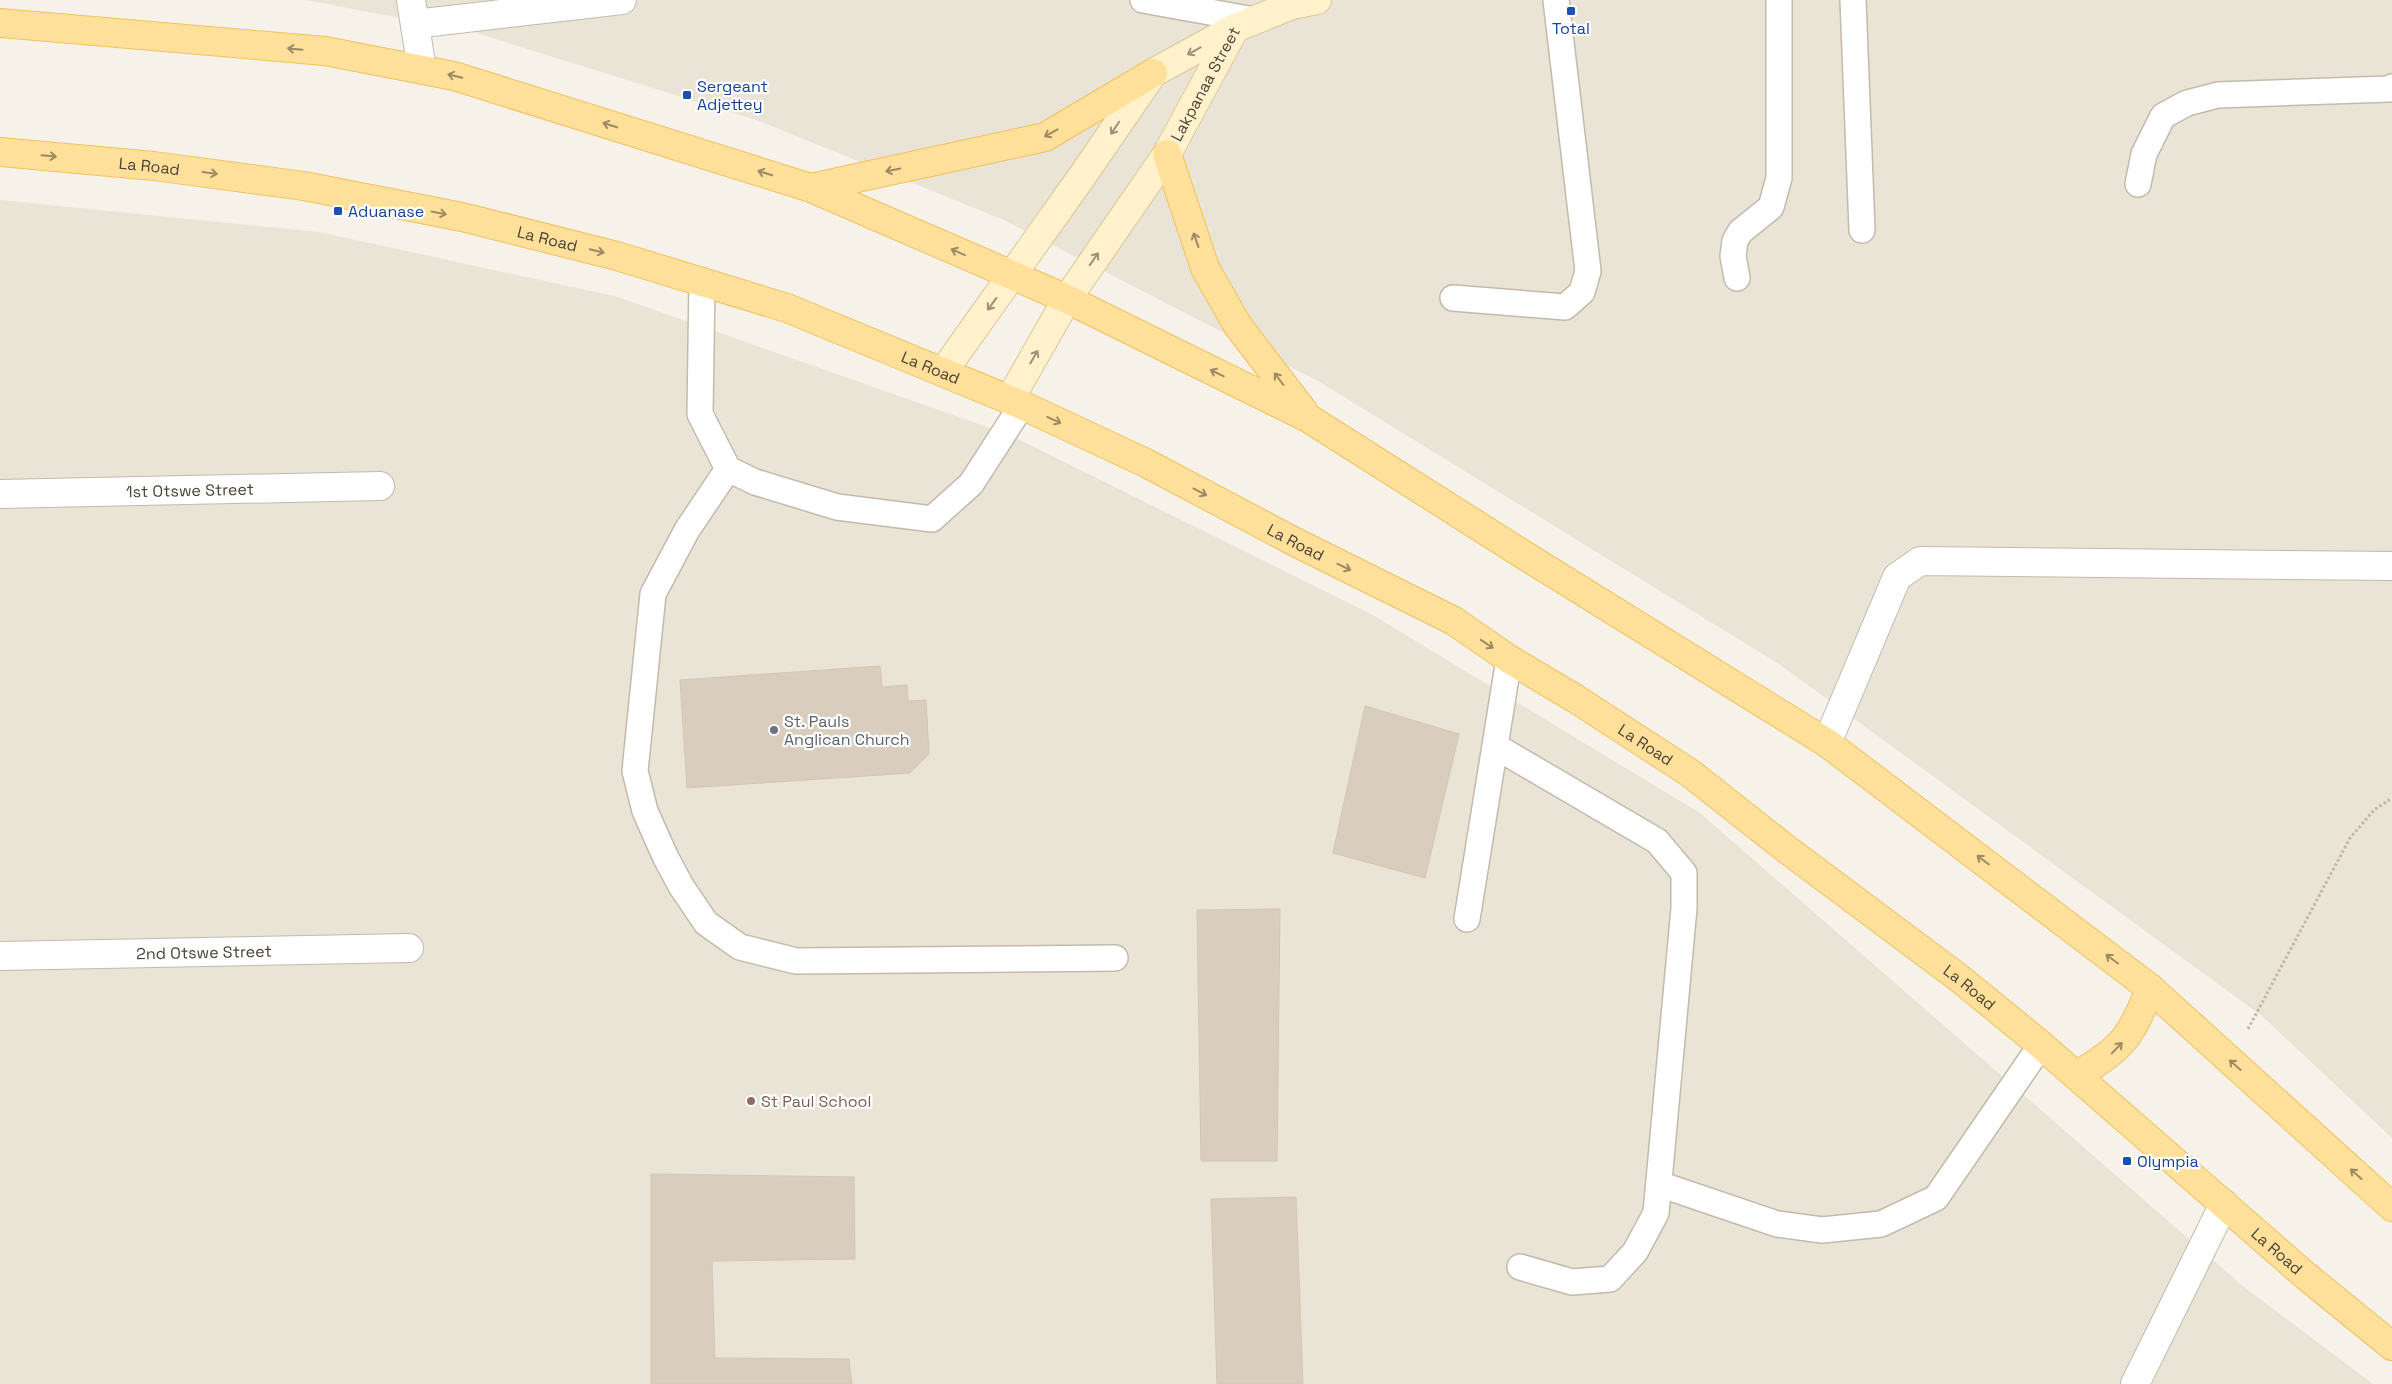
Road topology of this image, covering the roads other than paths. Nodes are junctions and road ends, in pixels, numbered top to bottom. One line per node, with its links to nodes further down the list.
1 (622, 0): 7 (street)
2 (1143, 0): 9 (lane)
3 (1317, 0): 9 (street)
4 (1556, 0): 21 (lane)
5 (1779, 0): 19 (lane)
6 (1852, 0): 17 (lane)
7 (413, 12): 10 (street)
8 (0, 23): 10 (main road, one-way to 8)
9 (1245, 24): 11 (street, Lakpanaa Street, one-way to 11); 14 (street, Lakpanaa Street)
10 (422, 70): 16 (main road, one-way to 10)
11 (1153, 73): 16 (main road, one-way to 16); 18 (street, Lakpanaa Street, one-way to 18)
12 (2392, 87): 15 (lane)
13 (0, 152): 20 (main road, La Road, one-way to 20)
14 (1167, 154): 22 (street, Lakpanaa Street, one-way to 14); 25 (main road, one-way to 14)
15 (2138, 184)
16 (811, 188): 18 (main road, one-way to 16)
17 (1862, 230)
18 (1012, 275): 22 (main road); 23 (street, Lakpanaa Street, one-way to 23)
19 (1737, 278)
20 (702, 281): 23 (main road, La Road); 26 (lane)
21 (1453, 298)
22 (1067, 300): 24 (street, Lakpanaa Street, one-way to 22); 25 (main road, one-way to 22)
23 (943, 372): 24 (main road, La Road)
24 (1016, 402): 26 (lane); 30 (main road, La Road, one-way to 30)
25 (1308, 418): 31 (main road)
26 (728, 469): 36 (lane)
27 (380, 486): 28 (street, 1st Otswe Street)
28 (0, 494)
29 (2392, 566): 31 (street)
30 (1509, 659): 32 (lane); 38 (main road, La Road)
31 (1826, 743): 37 (main road, one-way to 31)
32 (1494, 746): 33 (lane); 40 (lane)
33 (1467, 918)
34 (409, 948): 35 (street, 2nd Otswe Street)
35 (0, 956)
36 (1116, 958)
37 (2150, 988): 39 (main road, one-way to 37); 42 (main road, one-way to 37)
38 (2041, 1045): 39 (main road, La Road); 40 (lane)
39 (2077, 1075): 41 (main road, La Road)
40 (1659, 1184): 43 (lane)
41 (2224, 1204): 44 (main road, La Road); 45 (street)
42 (2392, 1207)
43 (1520, 1267)
44 (2392, 1346)
45 (2135, 1384)

